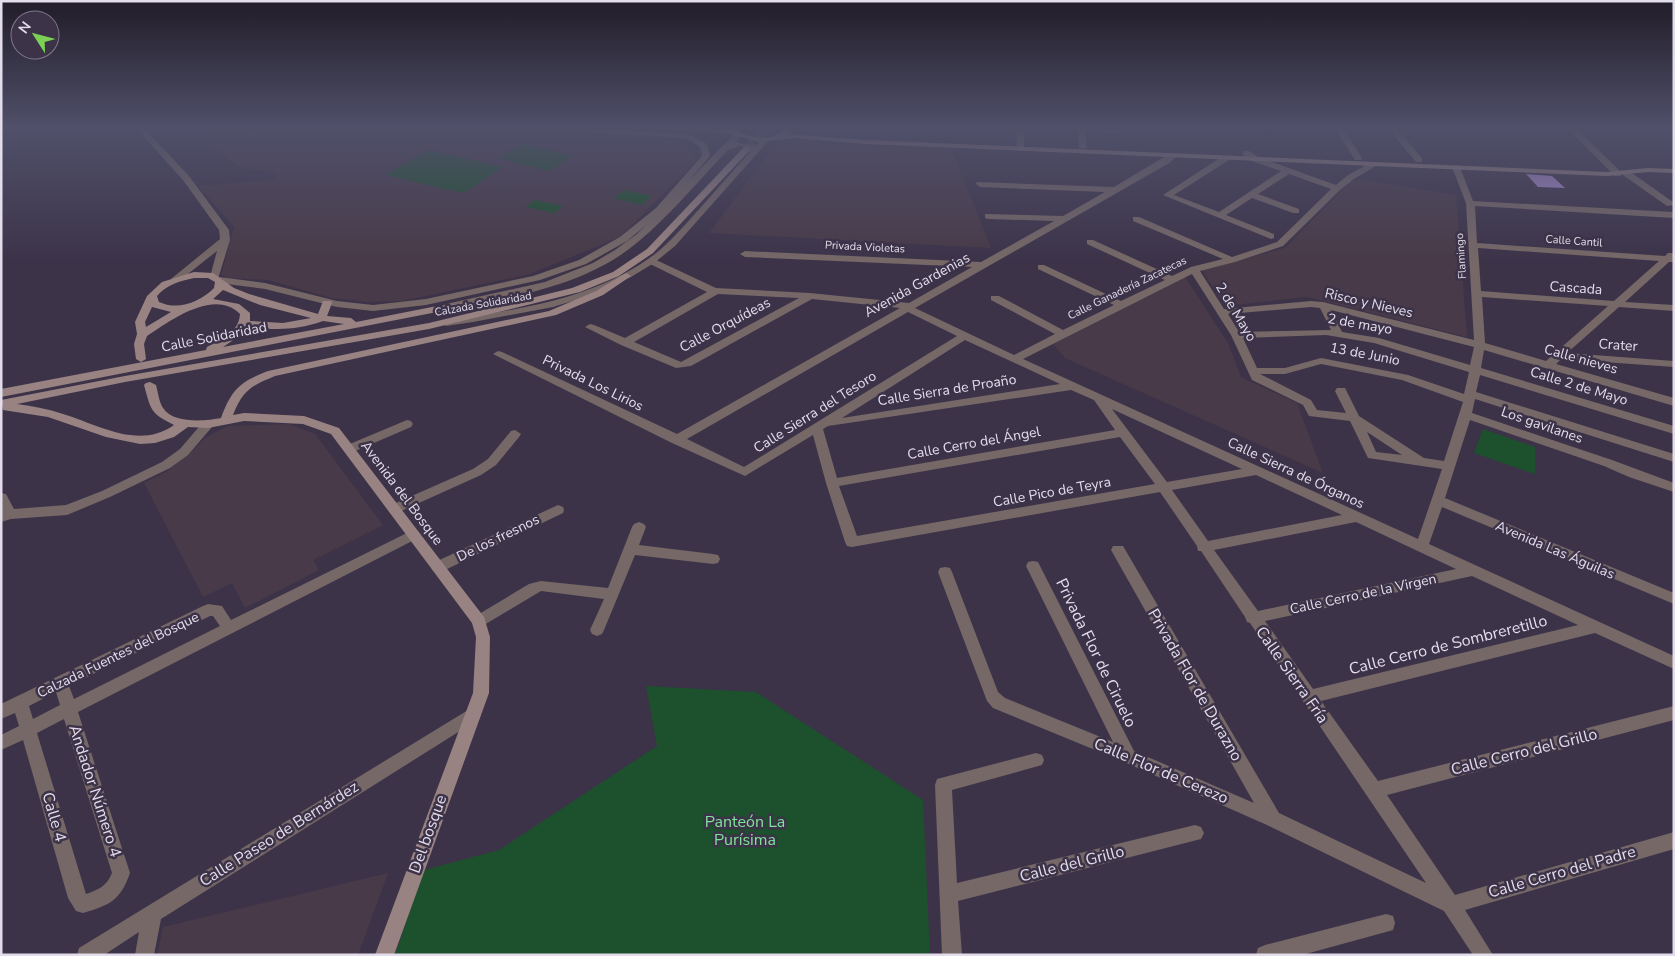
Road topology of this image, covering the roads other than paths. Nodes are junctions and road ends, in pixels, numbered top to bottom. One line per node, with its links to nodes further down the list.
1 (180, 172): 29 (street)
2 (693, 172): 48 (street)
3 (702, 172): 55 (street, Calzada Solidaridad)
4 (723, 172): 55 (main road, Calzada Solidaridad)
5 (726, 172): 60 (main road, Calzada Solidaridad)
6 (729, 172): 35 (street, Calzada Solidaridad)
7 (1149, 172): 18 (street, Avenida Gardenias)
8 (1204, 172): 25 (street)
9 (1287, 172): 19 (street)
10 (1290, 172): 17 (street)
11 (1361, 172): 17 (street, Calle Ganadería Zacatecas)
12 (1458, 172): 20 (street, Flamingo)
13 (1611, 172): 14 (main road)
14 (1619, 172): 15 (main road); 21 (street)
15 (1625, 172)
16 (980, 184): 18 (street)
17 (1337, 188): 34 (street, Calle Ganadería Zacatecas)
18 (1118, 190): 26 (street, Avenida Gardenias)
19 (1252, 195): 22 (street); 25 (street)
20 (1470, 203): 23 (street); 31 (street, Flamingo)
21 (1670, 204)
22 (1296, 211)
23 (1674, 215)
24 (988, 216): 26 (street)
25 (1219, 216): 28 (street)
26 (1064, 219): 36 (street, Avenida Gardenias)
27 (1136, 219): 34 (street)
28 (1271, 236)
29 (225, 240): 40 (street); 42 (street)
30 (1090, 242): 41 (street)
31 (1473, 245): 33 (street, Calle Cantil); 44 (street, Flamingo)
32 (745, 254): 36 (street, Privada Violetas)
33 (1672, 257): 50 (street)
34 (1232, 260): 38 (street, Calle Ganadería Zacatecas)
35 (651, 261): 39 (street, Calzada Solidaridad); 43 (street, Calle Orquídeas)
36 (984, 265): 53 (street, Avenida Gardenias)
37 (1041, 267): 51 (street)
38 (1194, 269): 41 (street, Calle Ganadería Zacatecas); 56 (street, 2 de Mayo)
39 (626, 276): 60 (street, Calzada Solidaridad); 86 (main road)
40 (176, 279): 42 (main road); 45 (main road)
41 (1171, 279): 51 (street, Calle Ganadería Zacatecas)
42 (218, 280): 48 (street); 49 (main road); 58 (main road)
43 (716, 291): 46 (street, Calle Orquídeas); 67 (street)
44 (1476, 294): 50 (street, Cascada); 68 (street, Flamingo)
45 (152, 296): 49 (main road); 63 (main road)
46 (810, 296): 53 (street, Calle Orquídeas); 67 (street, Calle Orquídeas)
47 (995, 298): 64 (street)
48 (327, 303): 58 (main road)
49 (194, 304): 59 (main road); 63 (main road)
50 (1618, 304): 54 (street, Cascada); 70 (street)
51 (1120, 305): 64 (street, Calle Ganadería Zacatecas)
52 (1323, 305): 56 (street, Risco y Nieves); 62 (street); 68 (street, Risco y Nieves)
53 (909, 306): 66 (street, Calle Sierra de Órganos); 96 (street, Avenida Gardenias)
54 (1674, 308)
55 (432, 310): 57 (main road, Calle Solidaridad)
56 (1221, 312): 65 (street, 2 de Mayo)
57 (408, 315): 58 (main road); 72 (main road, Calle Solidaridad)
58 (321, 318): 59 (main road)
59 (245, 323): 72 (main road)
60 (429, 326): 85 (main road, Calle Solidaridad)
61 (590, 327): 67 (street, Calle Orquídeas)
62 (1338, 333): 65 (street, 2 de mayo); 76 (street, 2 de mayo)
63 (142, 334): 71 (main road)
64 (1062, 334): 73 (street, Calle Ganadería Zacatecas)
65 (1236, 334): 77 (street, 2 de Mayo)
66 (965, 336): 73 (street, Calle Sierra de Órganos); 92 (street, Calle Sierra del Tesoro)
67 (625, 343)
68 (1480, 345): 75 (street, Calle nieves); 76 (street, Flamingo)
69 (498, 354): 96 (street, Privada Los Lirios)
70 (1559, 356): 74 (street, Crater); 75 (street)
71 (141, 358)
72 (190, 358): 81 (main road, Calle Solidaridad)
73 (1014, 359): 79 (street, Calle Sierra de Órganos)
74 (1674, 364)
75 (1548, 365): 84 (street, Calle nieves)
76 (1475, 370): 83 (street, Flamingo); 93 (street, Calle 2 de Mayo)
77 (1253, 371): 83 (street, 13 de Junio); 88 (street)
78 (150, 385): 89 (main road)
79 (1072, 386): 82 (street, Calle Sierra de Órganos); 92 (street, Calle Sierra de Proaño)
80 (1341, 391): 88 (street)
81 (1, 393)
82 (1097, 397): 94 (street, Calle Sierra Fría); 102 (street, Calle Sierra de Órganos)
83 (1470, 397): 87 (street, Flamingo); 98 (street, 13 de Junio)
84 (1674, 402)
85 (1, 405): 89 (main road)
86 (228, 413): 90 (main road, Avenida del Bosque); 97 (main road, Avenida del Bosque)
87 (1466, 415): 100 (street, Los gavilanes); 101 (street, Flamingo)
88 (1354, 418): 99 (street); 99 (street)
89 (184, 424): 90 (main road, Avenida del Bosque)
90 (208, 424): 111 (street)
91 (407, 424): 97 (street)
92 (822, 426): 96 (street, Calle Sierra del Tesoro); 104 (street)
93 (1674, 430)
94 (1122, 433): 104 (street, Calle Cerro del Ángel); 105 (street, Calle Sierra Fría)
95 (515, 434): 109 (street)
96 (676, 440)
97 (349, 449): 109 (main road, Avenida del Bosque)
98 (1674, 458)
99 (1421, 462): 101 (street)
100 (1608, 463): 103 (street, Los gavilanes); 106 (street, Los gavilanes)
101 (1448, 466): 108 (street, Flamingo)
102 (1258, 472): 105 (street, Calle Pico de Teyra); 112 (street, Calle Sierra de Órganos)
103 (1674, 480)
104 (832, 483): 105 (street, Calle Pico de Teyra)
105 (1164, 488): 116 (street, Calle Sierra Fría)
106 (1674, 488)
107 (1, 498): 111 (street)
108 (1437, 500): 115 (street, Flamingo); 125 (street, Avenida Las Águilas)
109 (394, 509): 114 (main road, Avenida del Bosque)
110 (558, 510): 121 (street, De los fresnos)
111 (6, 515)
112 (1358, 517): 115 (street, Calle Sierra de Órganos); 116 (street)
113 (639, 527): 117 (street)
114 (413, 534): 121 (main road, Avenida del Bosque); 129 (street, Calzada Fuentes del Bosque)
115 (1422, 546): 122 (street, Calle Sierra de Órganos)
116 (1203, 547): 126 (street, Calle Sierra Fría)
117 (631, 549): 119 (street); 124 (street)
118 (1118, 550): 144 (street, Privada Flor de Durazno)
119 (713, 559)
120 (1034, 566): 141 (street, Privada Flor de Ciruelo)
121 (438, 567): 127 (main road, Avenida del Bosque)
122 (1474, 570): 126 (street, Calle Cerro de la Virgen); 128 (street, Calle Sierra de Órganos)
123 (945, 572): 141 (street, Calle Flor de Cerezo)
124 (614, 594): 127 (street); 130 (street)
125 (1674, 599)
126 (1252, 618): 133 (street, Calle Sierra Fría)
127 (480, 621): 138 (main road)
128 (1596, 627): 131 (street, Calle Sierra de Órganos); 133 (street, Calle Cerro de Sombreretillo)
129 (229, 628): 132 (street, Calzada Fuentes del Bosque); 135 (street, Calzada Fuentes del Bosque)
130 (597, 630)
131 (1674, 663)
132 (60, 683): 134 (street, Calzada Fuentes del Bosque); 135 (street, Andador Número 4)
133 (1308, 697): 143 (street, Calle Sierra Fría)
134 (20, 703): 136 (street, Calzada Fuentes del Bosque); 139 (street, Calle 4)
135 (69, 709): 139 (street, Calzada Fuentes del Bosque); 148 (street, Andador Número 4)
136 (1, 712)
137 (1674, 713): 143 (street, Calle Cerro del Grillo)
138 (473, 714): 150 (street, Calle Paseo de Bernárdez); 154 (main road, Del bosque)
139 (28, 730): 140 (street, Calzada Fuentes del Bosque); 148 (street, Calle 4)
140 (1, 744)
141 (1128, 756): 144 (street, Calle Flor de Cerezo)
142 (1036, 760): 147 (street)
143 (1374, 790): 149 (street, Calle Sierra Fría)
144 (1273, 819): 149 (street, Calle Flor de Cerezo)
145 (1195, 833): 147 (street, Calle del Grillo)
146 (1674, 840): 149 (street, Calle Cerro del Padre)
147 (949, 894): 155 (street)
148 (108, 896)
149 (1451, 905): 157 (street, Calle Sierra Fría)
150 (152, 913): 152 (street, Calle Paseo de Bernárdez); 153 (street)
151 (1386, 923): 156 (street)
152 (86, 955)
153 (144, 955)
154 (384, 955)
155 (952, 955)
156 (1264, 955)
157 (1484, 955)

